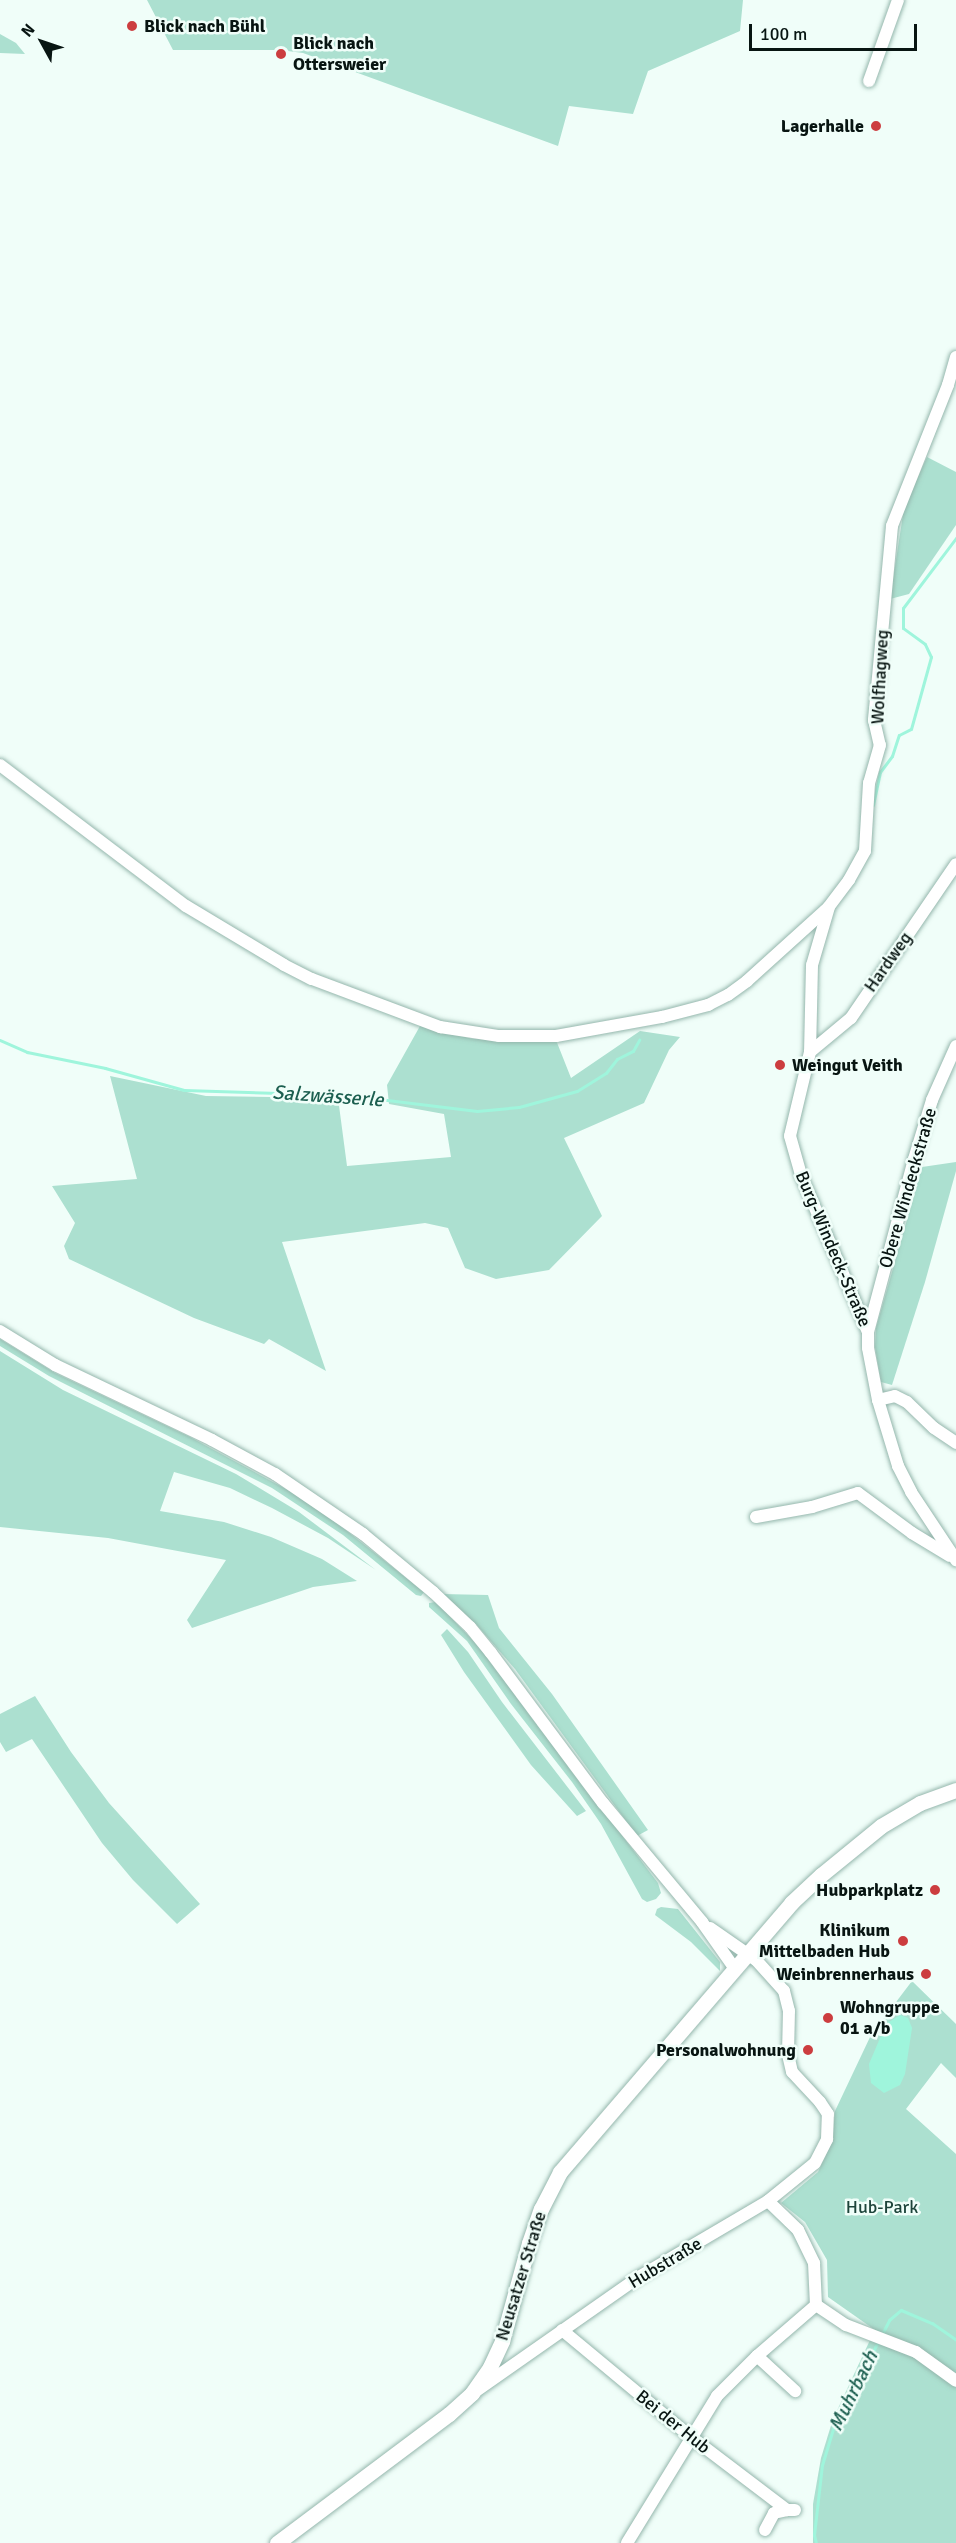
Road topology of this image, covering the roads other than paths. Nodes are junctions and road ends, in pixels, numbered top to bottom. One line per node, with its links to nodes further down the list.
1 (898, 0): 2 (street)
2 (869, 81)
3 (956, 357): 6 (street, Wolfhagweg)
4 (0, 765): 6 (street)
5 (956, 864): 8 (street, Hardweg)
6 (829, 907): 8 (street, Wolfhagweg)
7 (956, 1046): 11 (street, Obere Windeckstraße)
8 (810, 1052): 9 (street, Wolfhagweg)
9 (790, 1136): 11 (street, Burg-Windeck-Straße)
10 (0, 1331): 19 (street, Hubstraße)
11 (868, 1332): 12 (street, Burg-Windeck-Straße)
12 (878, 1400): 13 (street); 15 (street, Burg-Windeck-Straße)
13 (956, 1443)
14 (756, 1517): 16 (street, Burg-Windeck-Straße)
15 (934, 1529): 16 (street); 17 (street, Burg-Windeck-Straße)
16 (922, 1540): 17 (street, Burg-Windeck-Straße)
17 (955, 1559)
18 (956, 1790): 20 (main road, Neusatzer Straße)
19 (702, 1922): 20 (street, Hubstraße); 21 (street, Hubstraße)
20 (747, 1955): 21 (main road, Neusatzer Straße); 22 (street, Hubstraße)
21 (735, 1969): 28 (main road, Neusatzer Straße)
22 (768, 2201): 23 (street); 24 (street, Hubstraße)
23 (816, 2305): 25 (street); 26 (street)
24 (562, 2330): 28 (street, Hubstraße); 29 (street, Bei der Hub)
25 (757, 2356): 27 (street); 29 (street)
26 (956, 2381)
27 (795, 2391)
28 (472, 2393): 31 (main road, Hubstraße)
29 (691, 2437): 30 (street, Bei der Hub); 32 (street)
30 (765, 2530)
31 (278, 2543)
32 (627, 2543)

